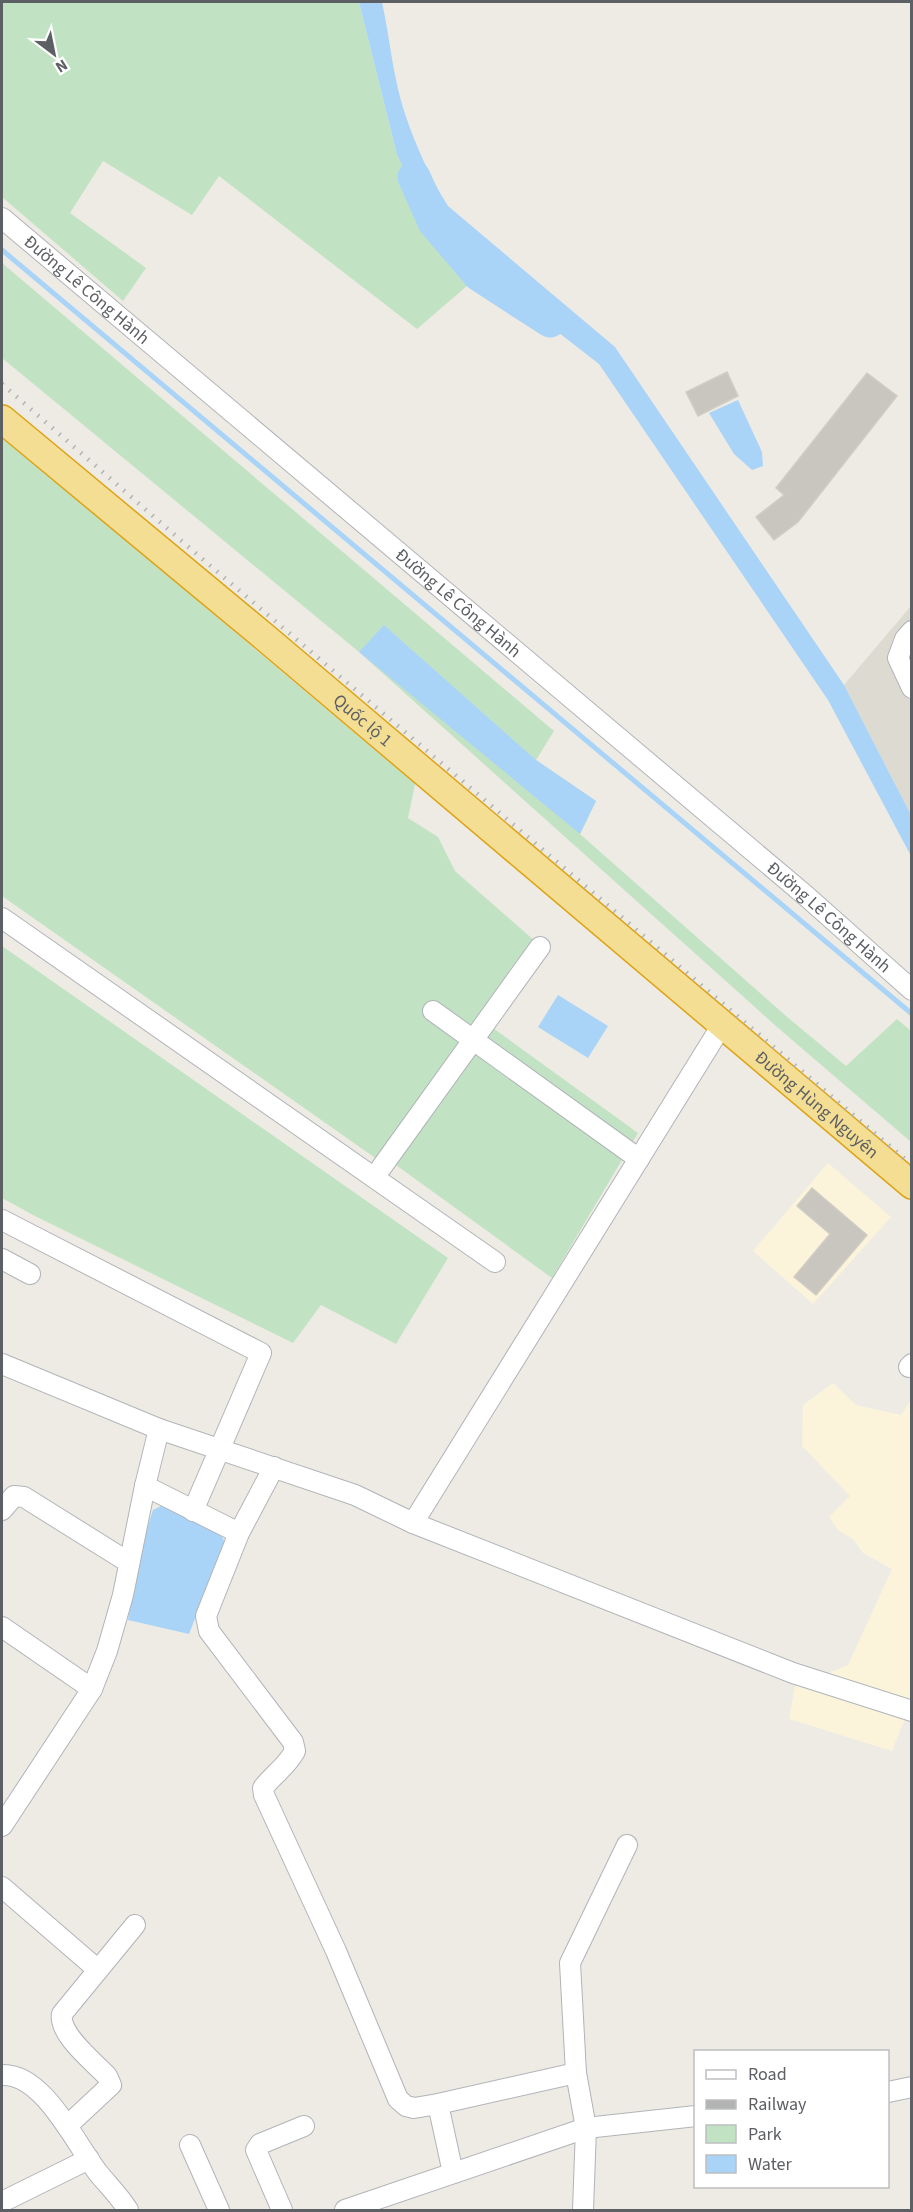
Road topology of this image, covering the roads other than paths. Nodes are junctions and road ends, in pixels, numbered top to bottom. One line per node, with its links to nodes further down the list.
1 (2, 218): 7 (street, Đường Lê Công Hành)
2 (2, 419): 9 (highway, Quốc lộ 1)
3 (912, 631): 4 (street)
4 (912, 688)
5 (2, 918): 16 (street)
6 (540, 946): 10 (street)
7 (912, 990)
8 (433, 1011): 10 (street)
9 (722, 1025): 11 (street); 13 (highway, Đường Hùng Nguyên)
10 (473, 1040): 11 (street); 12 (street)
11 (639, 1159): 25 (street)
12 (381, 1168)
13 (912, 1185)
14 (2, 1220): 20 (street)
15 (2, 1259): 17 (street)
16 (495, 1262)
17 (30, 1274)
18 (2, 1364): 19 (street)
19 (159, 1430): 20 (street); 22 (street)
20 (220, 1449): 21 (street); 24 (street)
21 (274, 1467): 25 (street); 26 (street)
22 (145, 1486): 24 (street); 27 (street)
23 (2, 1510): 27 (street)
24 (193, 1511): 26 (street)
25 (413, 1523): 30 (street)
26 (239, 1533): 40 (street)
27 (128, 1562): 29 (street)
28 (2, 1627): 29 (street)
29 (92, 1689): 31 (street)
30 (912, 1711)
31 (2, 1826)
32 (627, 1845): 36 (street)
33 (2, 1887): 35 (street)
34 (135, 1925): 35 (street)
35 (97, 1969): 42 (street)
36 (576, 2073): 40 (street); 44 (street)
37 (2, 2075): 42 (street)
38 (912, 2087): 39 (street)
39 (889, 2092)
40 (438, 2104): 47 (street)
41 (694, 2116): 44 (street)
42 (67, 2126): 46 (street)
43 (304, 2126): 51 (street)
44 (586, 2128): 47 (street); 53 (street)
45 (190, 2145): 50 (street)
46 (89, 2159): 48 (street); 49 (street)
47 (453, 2173): 52 (street)
48 (2, 2202)
49 (128, 2211)
50 (219, 2211)
51 (282, 2211)
52 (345, 2211)
53 (583, 2211)

